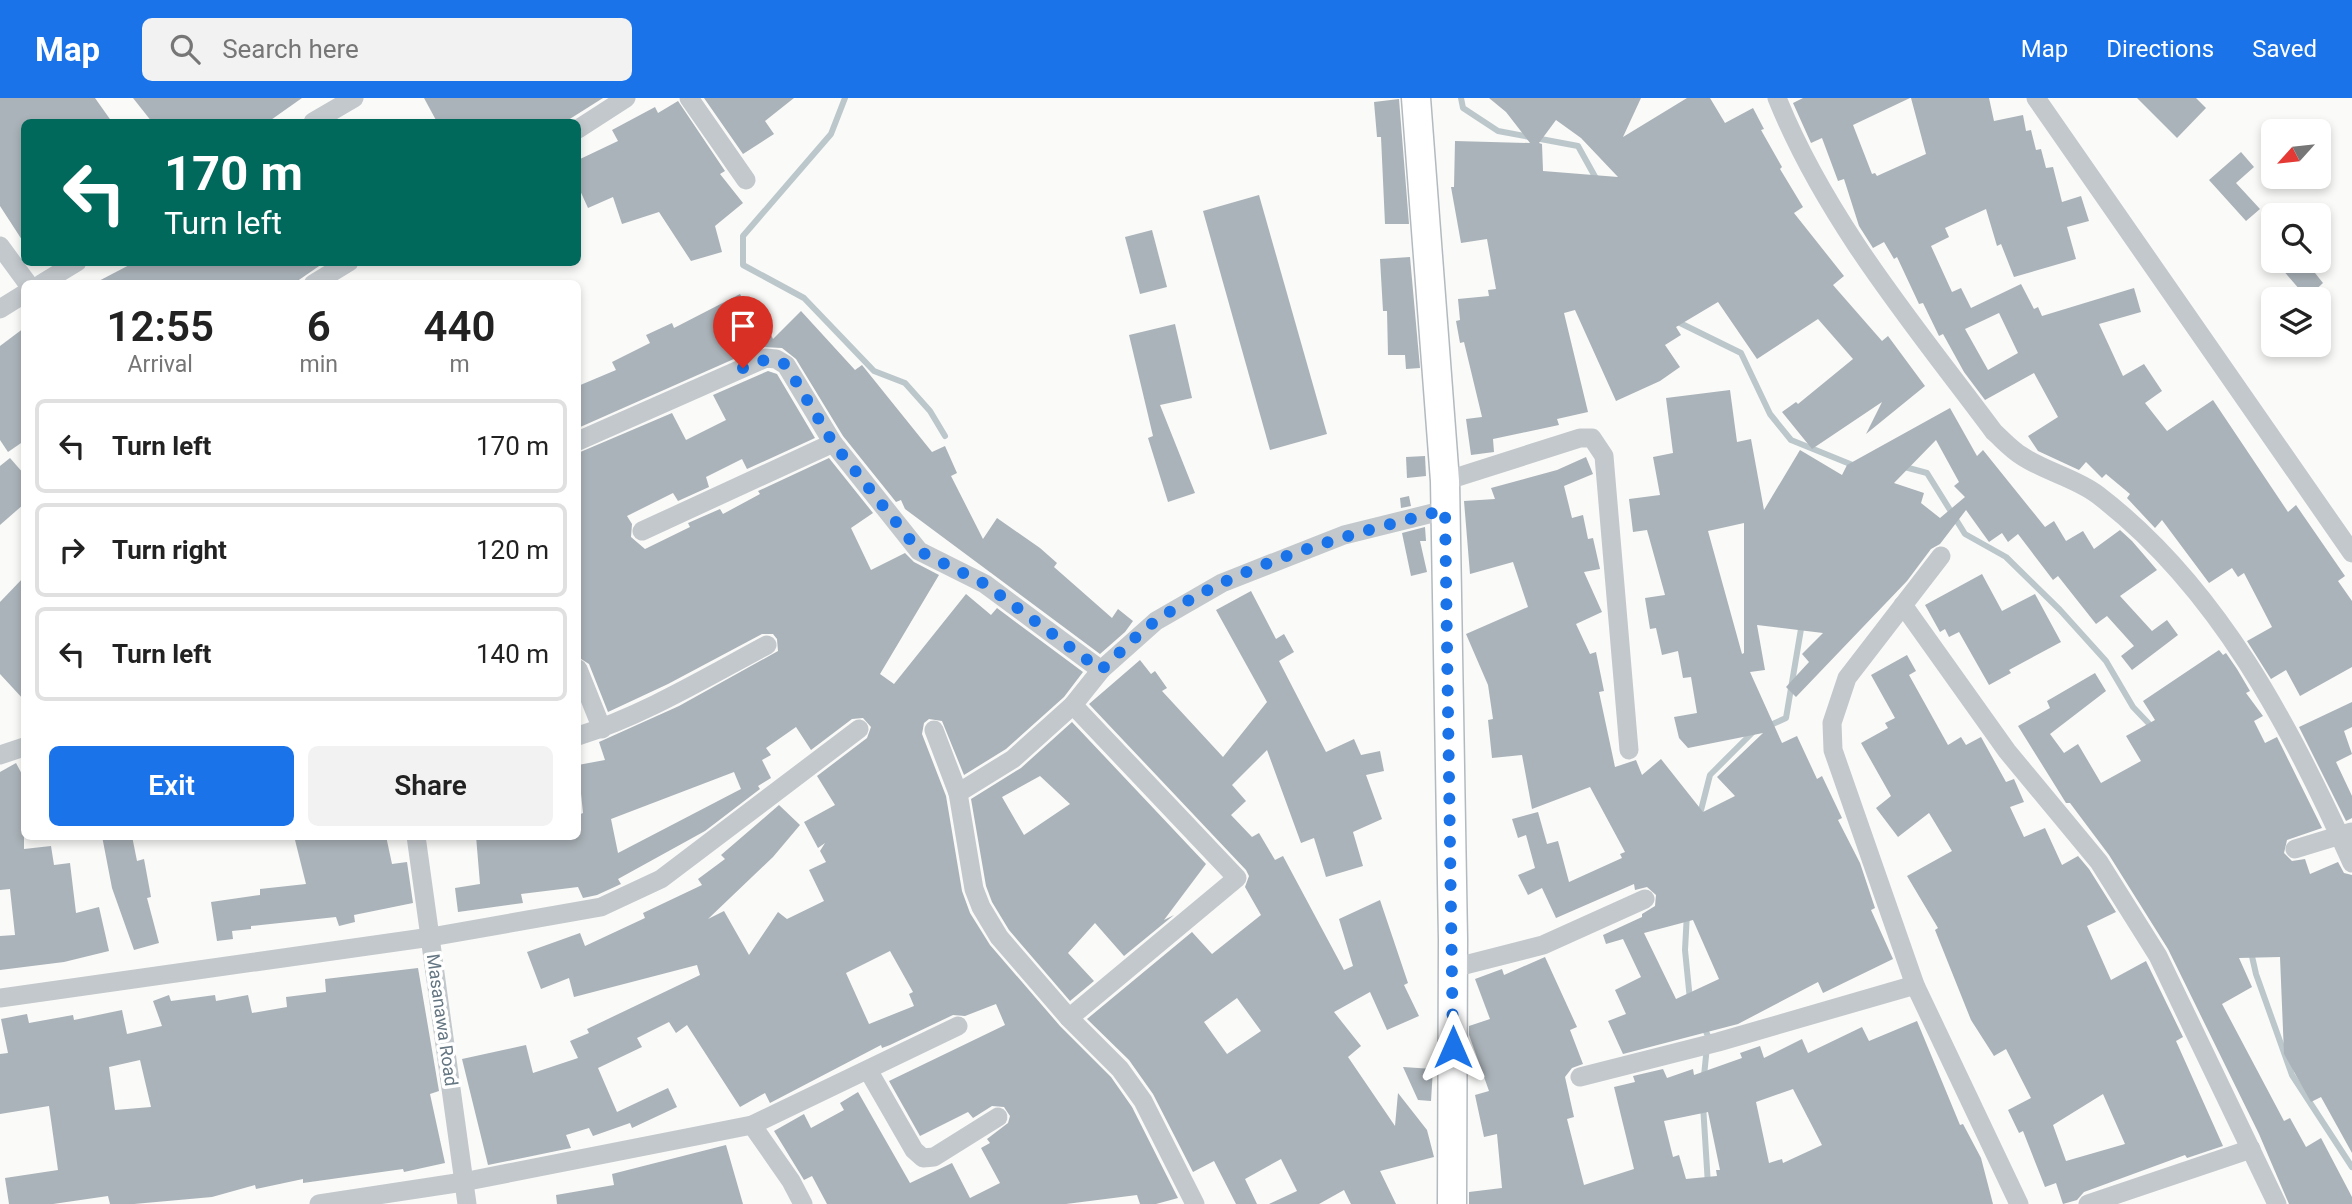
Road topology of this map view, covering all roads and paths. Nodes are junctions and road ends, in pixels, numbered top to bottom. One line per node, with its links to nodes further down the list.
1 (354, 98): 7 (street)
2 (626, 98): 8 (street)
3 (689, 98): 9 (street)
4 (1416, 98): 20 (street)
5 (1777, 98): 38 (street)
6 (2036, 98): 23 (street)
7 (318, 119)
8 (581, 127)
9 (746, 180)
10 (0, 246): 13 (street)
11 (70, 266): 14 (street)
12 (342, 266): 15 (street)
13 (25, 280)
14 (48, 280)
15 (320, 280)
16 (21, 296): 17 (street)
17 (0, 309)
18 (581, 440): 19 (street)
19 (833, 443): 22 (street); 27 (street)
20 (1445, 481): 21 (street); 35 (street)
21 (1445, 510): 27 (street); 44 (street)
22 (642, 531)
23 (2352, 553)
24 (1941, 556): 25 (street)
25 (1903, 605): 45 (street); 53 (street)
26 (767, 645): 30 (street)
27 (1101, 670): 29 (street)
28 (581, 677): 30 (street)
29 (1073, 705): 37 (street); 47 (street)
30 (601, 729): 33 (street)
31 (859, 729): 43 (street)
32 (934, 730): 37 (street)
33 (581, 735)
34 (21, 748): 36 (street)
35 (1629, 750)
36 (0, 755)
37 (958, 793): 47 (street)
38 (2347, 834): 40 (street); 41 (street)
39 (417, 840): 43 (street, Masanawa Road)
40 (2295, 849)
41 (2352, 863)
42 (1646, 899): 44 (street)
43 (431, 937): 46 (street); 54 (street, Masanawa Road)
44 (1453, 968): 59 (street)
45 (1915, 985): 50 (street); 60 (street)
46 (0, 998)
47 (1069, 1018): 58 (street)
48 (958, 1026): 49 (street)
49 (868, 1070): 51 (street); 52 (street)
50 (1580, 1077)
51 (998, 1117)
52 (751, 1125): 54 (street); 57 (street)
53 (2251, 1149): 61 (street); 62 (street)
54 (463, 1182): 55 (street); 56 (street, Masanawa Road)
55 (319, 1204)
56 (467, 1204)
57 (803, 1204)
58 (1195, 1204)
59 (1452, 1204)
60 (2019, 1204)
61 (2088, 1204)
62 (2277, 1204)

